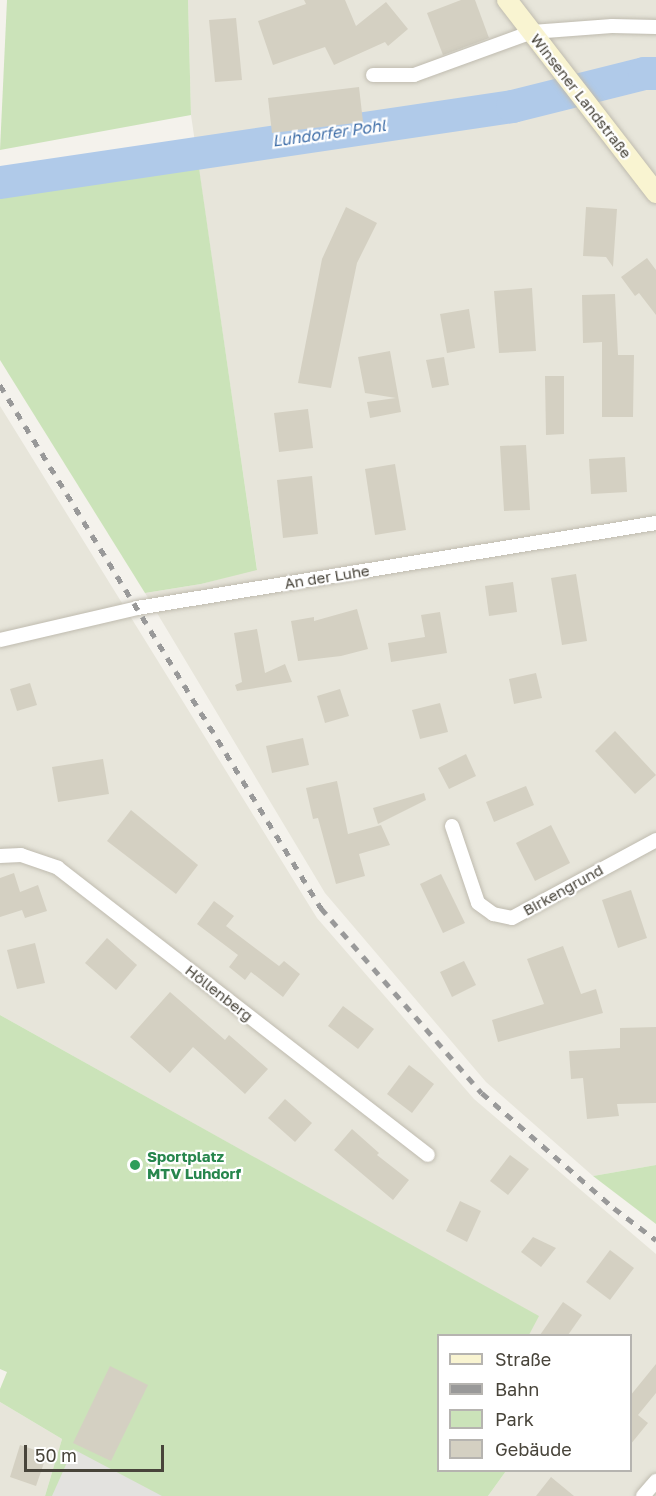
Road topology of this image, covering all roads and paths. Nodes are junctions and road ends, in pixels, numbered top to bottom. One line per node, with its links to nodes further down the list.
1 (507, 0): 3 (main road, Winsener Landstraße)
2 (656, 27): 3 (street)
3 (532, 32): 4 (street); 5 (main road, Winsener Landstraße)
4 (373, 75)
5 (656, 193)
6 (656, 523): 7 (street, An der Luhe)
7 (0, 640)
8 (452, 826): 9 (street, Birkengrund)
9 (656, 840)
10 (0, 856): 11 (street, Höllenberg)
11 (428, 1155)
12 (656, 1481): 13 (street)
13 (643, 1496)

